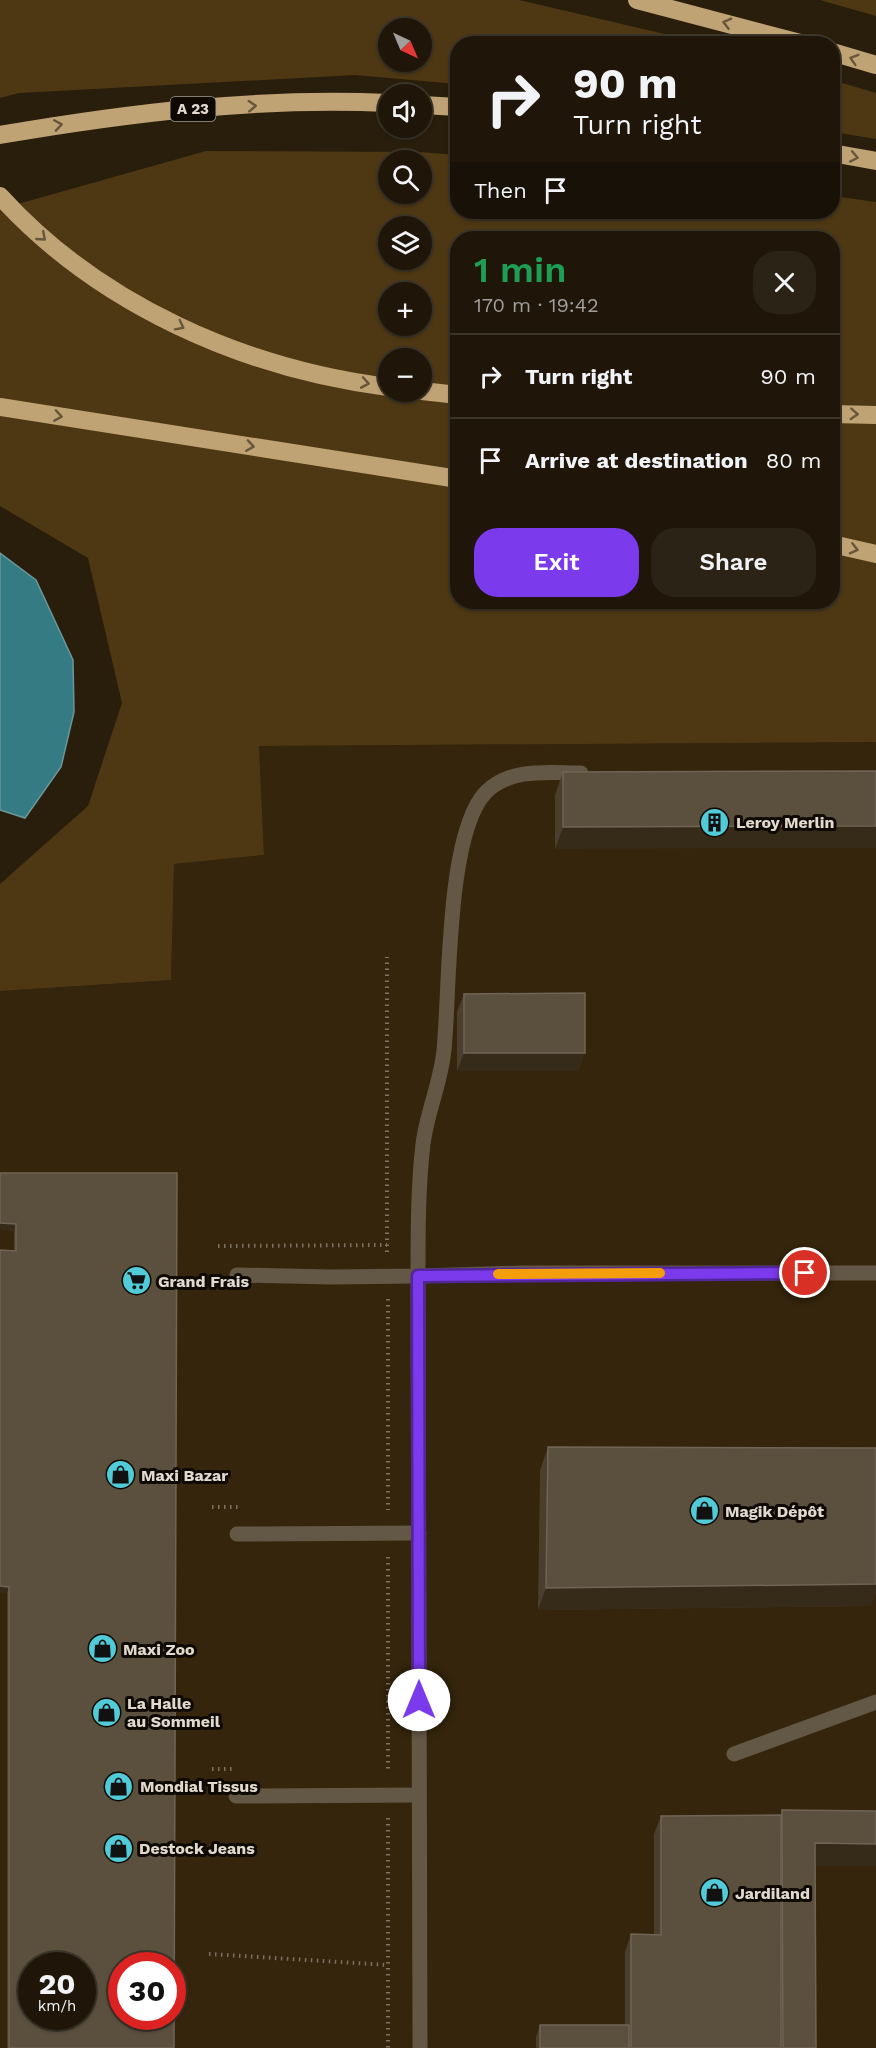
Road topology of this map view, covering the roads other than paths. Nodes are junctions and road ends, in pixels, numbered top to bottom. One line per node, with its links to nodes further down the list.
1 (637, 0): 2 (highway, one-way to 1)
2 (774, 36)
3 (840, 54): 4 (highway, one-way to 3)
4 (876, 65)
5 (378, 104): 8 (highway, A 23, one-way to 5)
6 (432, 106): 7 (highway)
7 (450, 107)
8 (0, 135)
9 (840, 154): 10 (highway, one-way to 10)
10 (876, 161)
11 (0, 196): 12 (highway, one-way to 12)
12 (378, 385)
13 (432, 392): 14 (highway)
14 (450, 394)
15 (0, 407): 18 (highway, one-way to 18)
16 (840, 414): 17 (highway, one-way to 17)
17 (876, 416)
18 (450, 478)
19 (840, 546): 20 (highway, one-way to 20)
20 (876, 554)
21 (602, 773): 24 (street)
22 (876, 1273): 24 (street)
23 (237, 1275): 24 (street)
24 (418, 1276): 25 (street)
25 (419, 1533): 26 (street); 30 (street)
26 (237, 1534)
27 (876, 1702): 28 (street)
28 (734, 1754)
29 (236, 1796): 30 (street)
30 (419, 1796): 31 (street)
31 (420, 2048)

